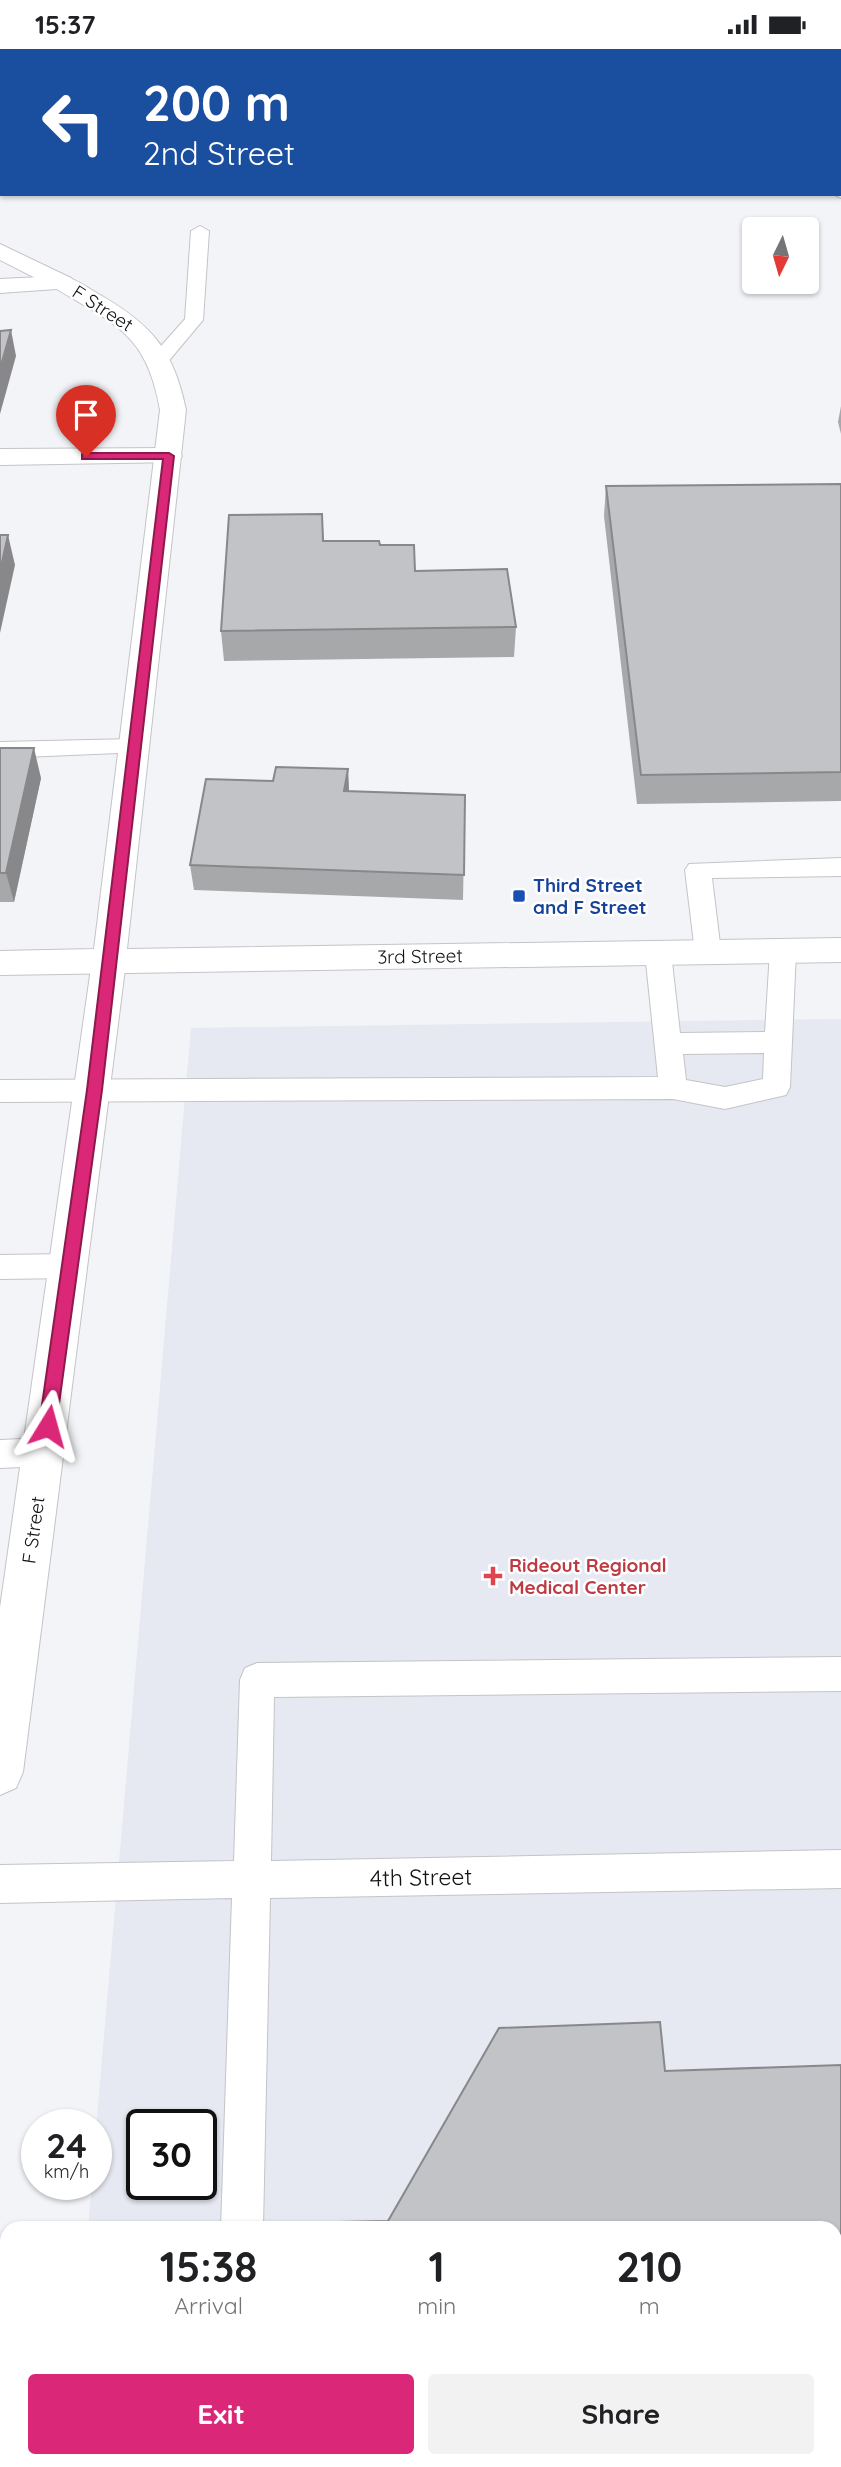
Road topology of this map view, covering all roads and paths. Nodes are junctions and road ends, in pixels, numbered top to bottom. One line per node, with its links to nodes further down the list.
1 (200, 231): 5 (lane)
2 (0, 251): 3 (main road, F Street)
3 (63, 283): 4 (main road); 5 (main road, F Street)
4 (0, 286)
5 (160, 359): 6 (main road, F Street)
6 (169, 456): 7 (main road); 8 (main road, F Street)
7 (0, 457)
8 (134, 747): 9 (lane); 15 (main road, F Street)
9 (0, 750)
10 (841, 867): 13 (lane)
11 (841, 950): 12 (main road, 3rd Street)
12 (783, 951): 13 (main road, 3rd Street); 17 (lane)
13 (708, 952): 14 (main road, 3rd Street)
14 (658, 953): 15 (main road, 3rd Street); 18 (lane)
15 (109, 961): 16 (main road, 3rd Street); 20 (main road, F Street)
16 (0, 963)
17 (779, 1042): 18 (lane); 19 (lane)
18 (668, 1044): 19 (lane)
19 (673, 1088): 20 (lane)
20 (94, 1090): 21 (lane); 22 (main road, F Street)
21 (0, 1091)
22 (69, 1266): 23 (lane); 24 (main road, F Street)
23 (0, 1267)
24 (44, 1452): 25 (lane); 27 (main road, F Street)
25 (0, 1454)
26 (841, 1674): 29 (lane)
27 (0, 1772)
28 (841, 1870): 29 (lane, 4th Street)
29 (254, 1880): 30 (lane, 4th Street); 31 (lane)
30 (0, 1884)
31 (242, 2221)

